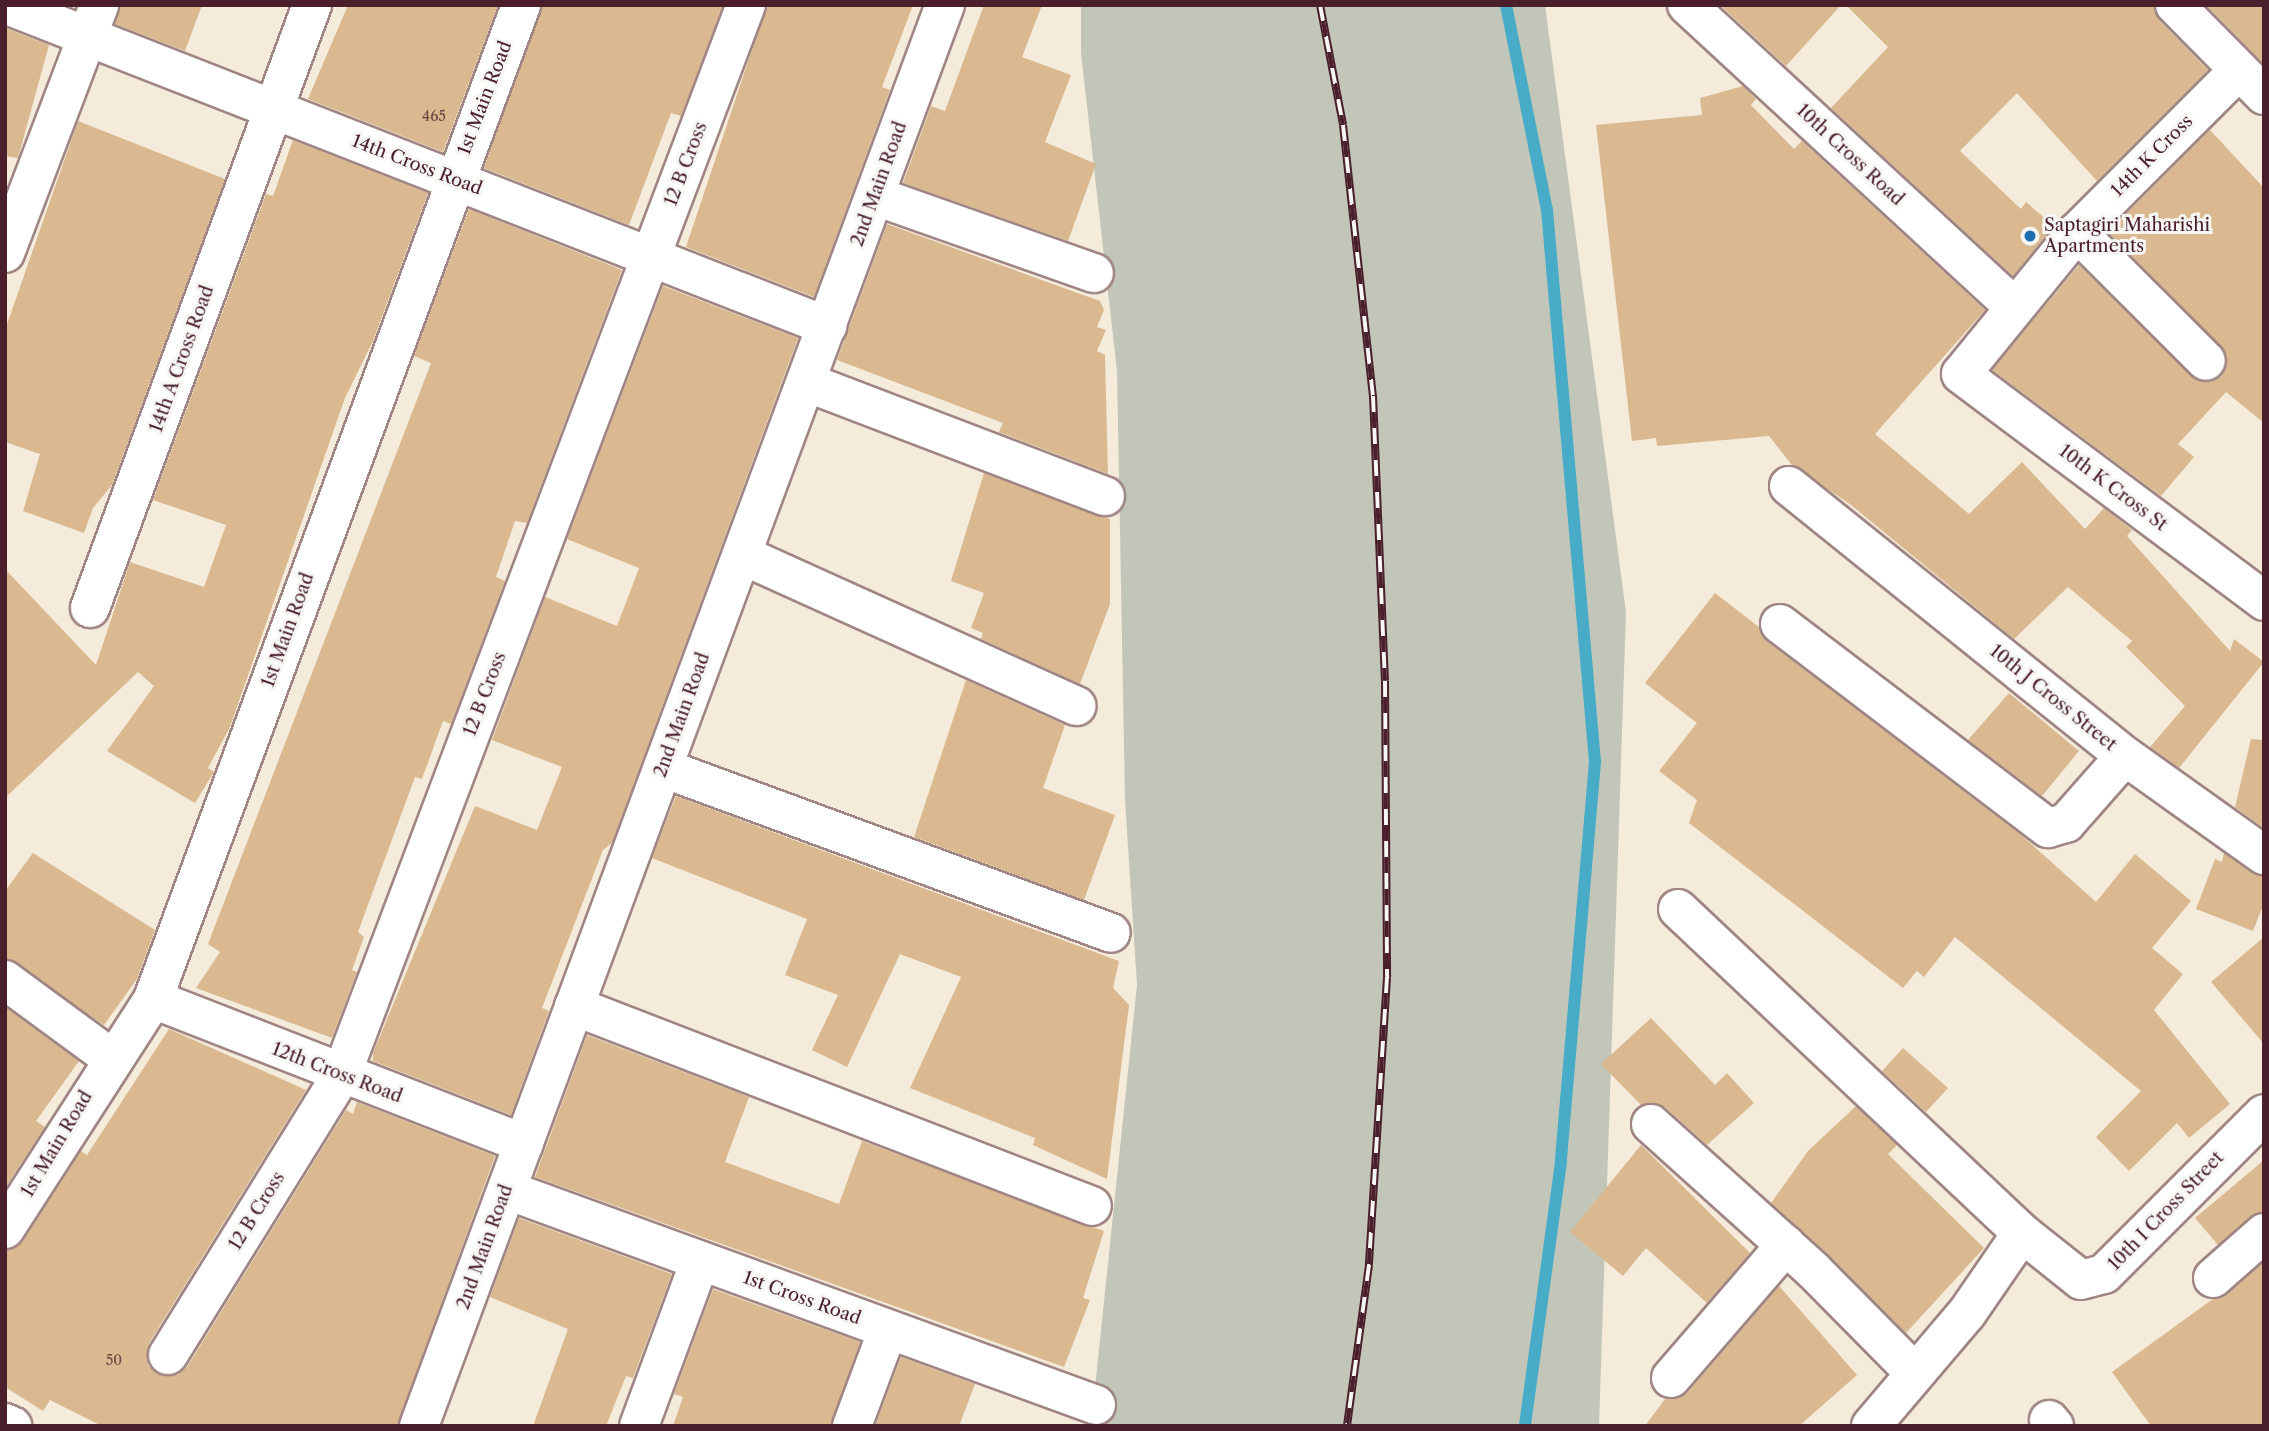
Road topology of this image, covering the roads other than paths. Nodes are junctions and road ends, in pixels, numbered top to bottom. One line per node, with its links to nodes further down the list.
1 (7, 5): 8 (street, 14th Cross Road)
2 (312, 5): 10 (street, 14th A Cross Road)
3 (521, 5): 11 (street, 1st Main Road)
4 (746, 5): 15 (street, 12 B Cross)
5 (945, 5): 12 (street, 2nd Main Road)
6 (1687, 5): 17 (street, 10th Cross Road)
7 (2175, 5): 9 (street)
8 (93, 21): 10 (street, 14th Cross Road); 14 (street)
9 (2251, 82): 13 (street, 14th K Cross)
10 (275, 110): 11 (street, 14th Cross Road); 26 (street, 14th A Cross Road)
11 (454, 180): 15 (street, 14th Cross Road); 35 (street, 1st Main Road)
12 (875, 196): 16 (street); 18 (street, 2nd Main Road)
13 (2077, 232): 17 (street, 14th K Cross); 19 (street)
14 (5, 253)
15 (651, 257): 18 (street, 14th Cross Road); 38 (street, 12 B Cross)
16 (1094, 273)
17 (2013, 306): 20 (street, 14th K Cross)
18 (827, 326): 21 (street, 2nd Main Road)
19 (2206, 361)
20 (1961, 374): 25 (street, 10th K Cross St)
21 (806, 382): 23 (street); 24 (street, 2nd Main Road)
22 (1789, 486): 29 (street, 10th J Cross Street)
23 (1105, 496)
24 (742, 555): 28 (street); 30 (street, 2nd Main Road)
25 (2264, 601)
26 (90, 608)
27 (1780, 624): 29 (street)
28 (1076, 706)
29 (2125, 756): 31 (street, 10th J Cross Street)
30 (663, 768): 33 (street); 36 (street, 2nd Main Road)
31 (2264, 855)
32 (1678, 909): 45 (street, 10th I Cross Street)
33 (1111, 933)
34 (5, 980): 37 (street)
35 (153, 999): 37 (street, 1st Main Road); 38 (street, 12th Cross Road)
36 (574, 1006): 41 (street, 2nd Main Road); 43 (street)
37 (110, 1057): 44 (street, 1st Main Road)
38 (341, 1076): 41 (street, 12th Cross Road); 51 (street, 12 B Cross)
39 (2264, 1114): 45 (street, 10th I Cross Street)
40 (1651, 1124): 47 (street)
41 (524, 1144): 42 (street, 2nd Main Road)
42 (507, 1189): 48 (street, 1st Cross Road); 57 (street, 2nd Main Road)
43 (1092, 1206)
44 (5, 1228)
45 (2022, 1233): 52 (street)
46 (2264, 1233): 49 (street)
47 (1786, 1245): 52 (street); 53 (street)
48 (699, 1261): 50 (street, 1st Cross Road); 58 (street)
49 (2213, 1278)
50 (888, 1329): 54 (street, 1st Cross Road); 59 (street)
51 (168, 1355)
52 (1915, 1373): 60 (street)
53 (1671, 1378)
54 (1096, 1405)
55 (5, 1423): 56 (street)
56 (12, 1426)
57 (419, 1426)
58 (639, 1426)
59 (852, 1426)
60 (1871, 1426)

